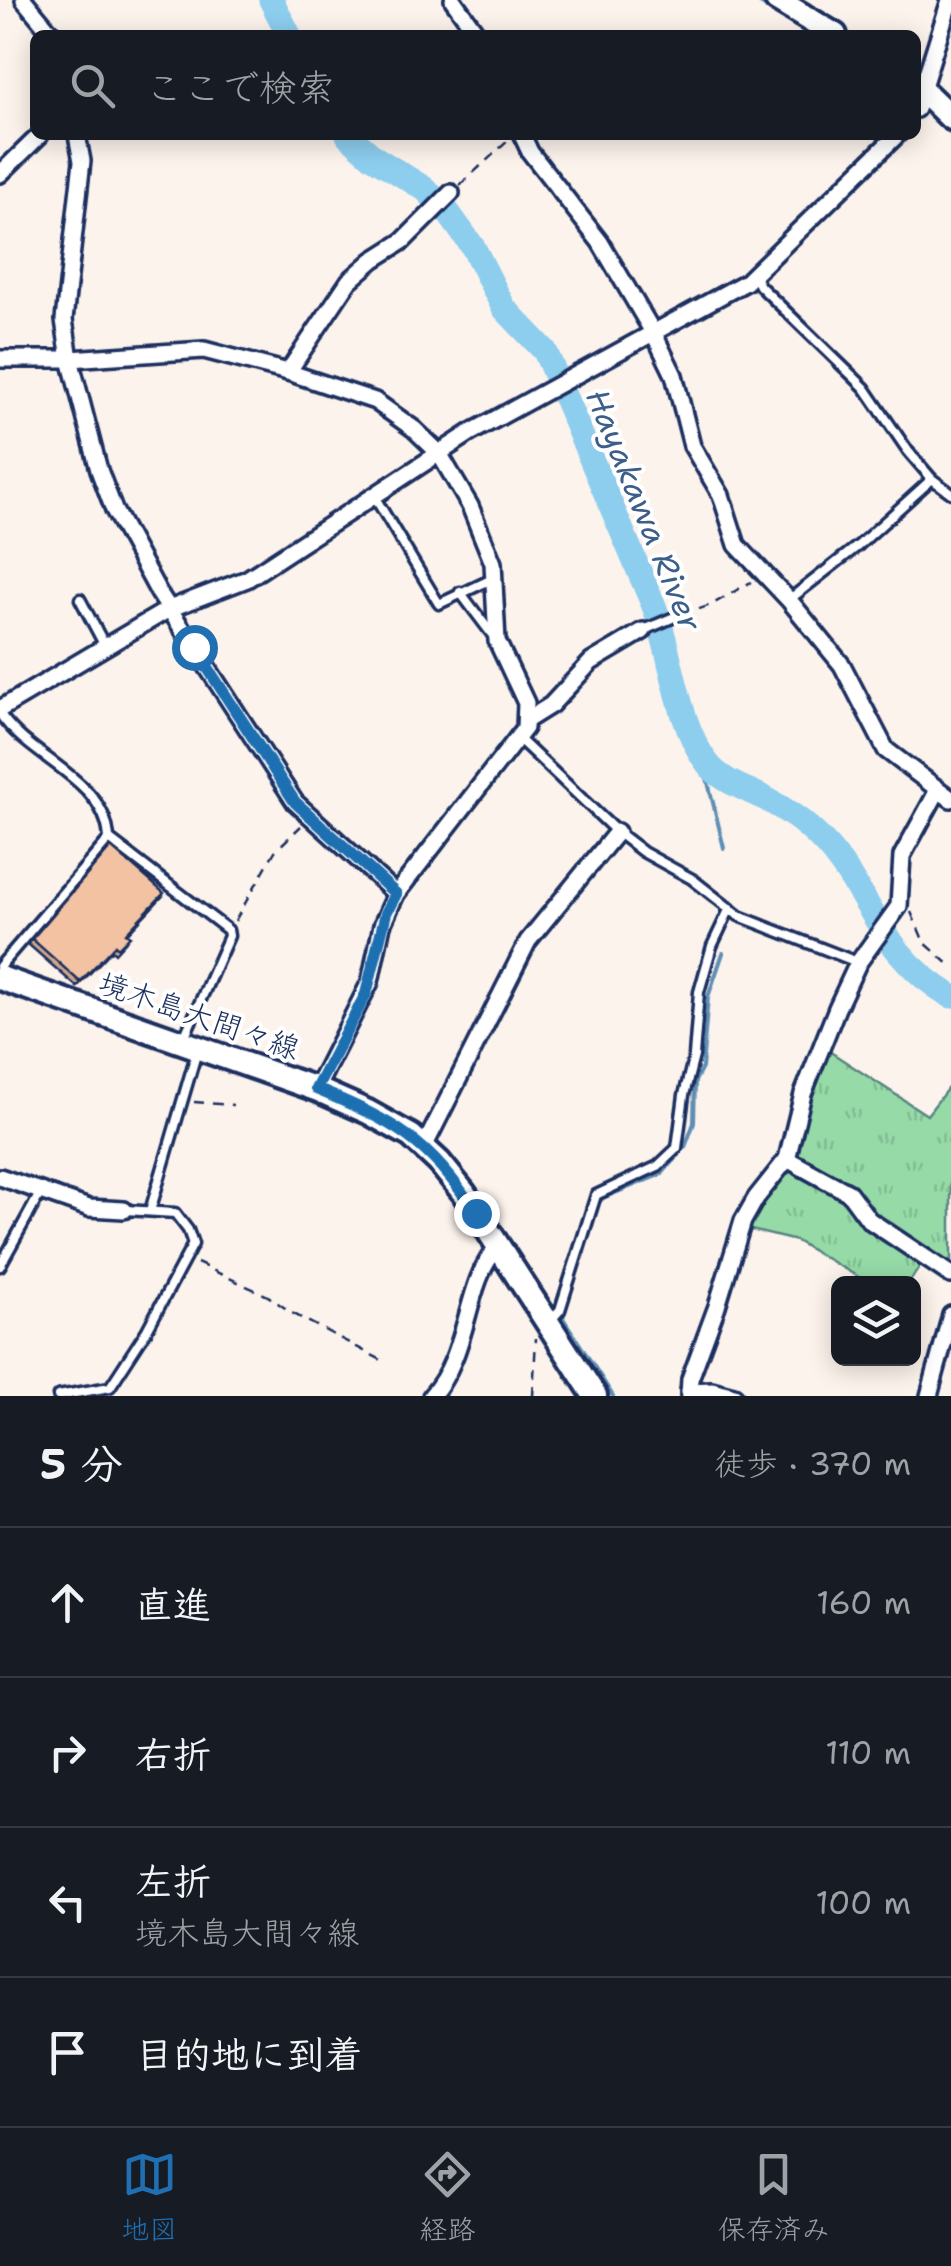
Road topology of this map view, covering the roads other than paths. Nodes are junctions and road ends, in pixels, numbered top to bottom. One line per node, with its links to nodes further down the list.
1 (24, 0): 5 (street)
2 (453, 0): 6 (street)
3 (776, 0): 7 (main road)
4 (950, 0): 8 (street)
5 (49, 30)
6 (474, 30)
7 (827, 30)
8 (921, 88)
9 (921, 96): 10 (main road)
10 (951, 118)
11 (35, 140): 15 (street)
12 (78, 140): 20 (street)
13 (522, 140): 18 (street)
14 (892, 140): 17 (street)
15 (0, 174)
16 (451, 193): 21 (street)
17 (755, 276): 18 (street); 23 (lane)
18 (654, 334): 22 (street); 29 (street)
19 (0, 358): 20 (street)
20 (70, 360): 21 (street); 30 (street)
21 (288, 372): 22 (street)
22 (438, 453): 25 (street); 26 (street)
23 (932, 479): 24 (lane); 29 (lane)
24 (951, 494)
25 (374, 496): 27 (lane); 30 (street)
26 (495, 578): 27 (lane); 33 (street)
27 (460, 592): 33 (lane)
28 (80, 599): 34 (lane)
29 (789, 600): 38 (street)
30 (170, 609): 34 (street); 41 (street)
31 (672, 618): 32 (lane)
32 (643, 630): 36 (street)
33 (497, 641): 36 (street)
34 (105, 646): 35 (street)
35 (0, 712): 40 (lane)
36 (527, 720): 37 (street)
37 (520, 738): 39 (lane); 41 (street)
38 (944, 794): 43 (street)
39 (617, 832): 42 (lane); 48 (street)
40 (108, 839): 44 (lane); 46 (lane)
41 (396, 894): 47 (street)
42 (730, 908): 43 (lane); 58 (lane)
43 (858, 963): 49 (street)
44 (0, 966)
45 (0, 978): 46 (main road, 境木島大間々線)
46 (190, 1044): 47 (main road, 境木島大間々線); 53 (lane)
47 (316, 1089): 48 (main road, 境木島大間々線)
48 (424, 1147): 54 (main road, 境木島大間々線)
49 (787, 1158): 56 (street); 59 (street)
50 (0, 1177): 51 (street)
51 (42, 1190): 52 (street); 55 (lane)
52 (124, 1210): 53 (lane)
53 (150, 1211): 60 (lane)
54 (498, 1248): 58 (main road, 境木島大間々線); 61 (street)
55 (0, 1266)
56 (951, 1275)
57 (951, 1315): 64 (street)
58 (546, 1319): 62 (main road, 境木島大間々線)
59 (689, 1394): 63 (street)
60 (58, 1396)
61 (430, 1396)
62 (595, 1396)
63 (734, 1396)
64 (929, 1396)

